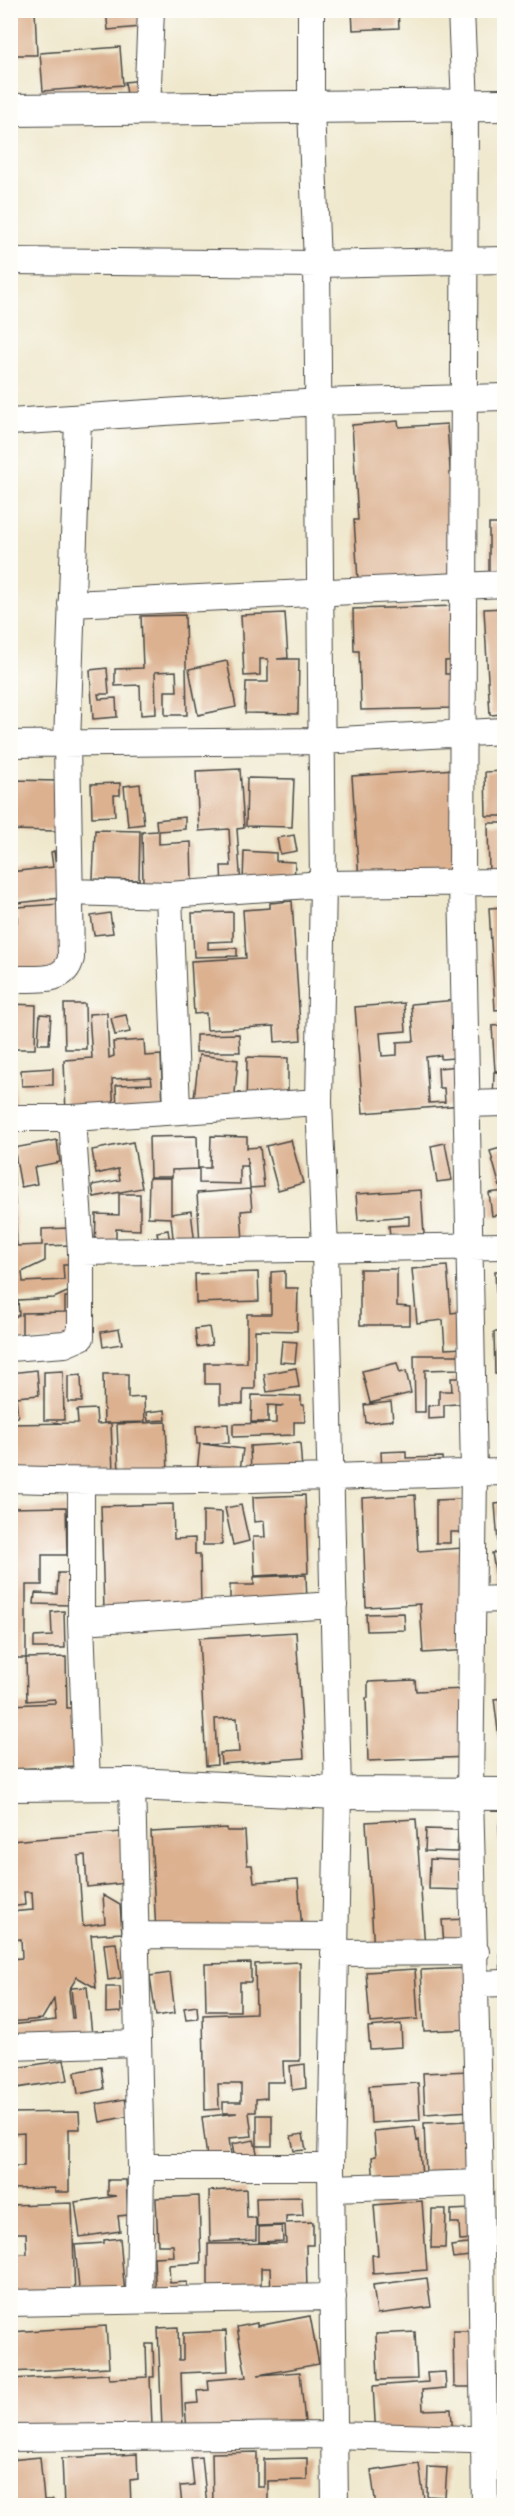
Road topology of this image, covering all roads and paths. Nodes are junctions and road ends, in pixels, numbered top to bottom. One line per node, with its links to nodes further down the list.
1 (151, 10): 6 (street)
2 (311, 10): 7 (street)
3 (461, 10): 4 (street)
4 (465, 105): 5 (street); 7 (street); 11 (street)
5 (504, 105)
6 (147, 108): 7 (street); 8 (street)
7 (311, 108): 12 (street)
8 (10, 110)
9 (504, 260): 11 (street)
10 (10, 261): 12 (street)
11 (465, 261): 12 (street); 14 (street)
12 (317, 264): 15 (street)
13 (504, 397): 14 (street)
14 (463, 398): 15 (street); 18 (street)
15 (319, 402): 16 (street); 20 (street)
16 (78, 419): 17 (street); 21 (street)
17 (10, 422)
18 (464, 584): 19 (street); 20 (street); 23 (street)
19 (504, 584)
20 (320, 593): 21 (street); 24 (street)
21 (71, 604): 26 (street)
22 (504, 731): 23 (street)
23 (463, 732): 24 (street); 27 (street)
24 (322, 741): 26 (street); 29 (street)
25 (10, 744): 26 (street)
26 (67, 744): 30 (street)
27 (462, 882): 28 (street); 29 (street); 35 (street)
28 (504, 882)
29 (323, 884): 31 (street); 33 (street)
30 (70, 892): 31 (street); 32 (street)
31 (169, 895): 36 (street)
32 (10, 979)
33 (319, 1102): 36 (street); 41 (street)
34 (504, 1103): 35 (street)
35 (467, 1104): 39 (street)
36 (177, 1110): 38 (street)
37 (10, 1118): 38 (street)
38 (72, 1118): 42 (street)
39 (471, 1246): 40 (street); 41 (street); 44 (street)
40 (504, 1246)
41 (325, 1249): 42 (street); 47 (street)
42 (81, 1252): 43 (street)
43 (10, 1348)
44 (474, 1472): 45 (street); 47 (street); 49 (street)
45 (504, 1472)
46 (10, 1479): 48 (street)
47 (329, 1479): 48 (street); 51 (street)
48 (81, 1481): 52 (street)
49 (473, 1599): 50 (street); 57 (street)
50 (504, 1599)
51 (333, 1605): 52 (street); 56 (street)
52 (81, 1622): 55 (street)
53 (132, 1784): 55 (street); 56 (street); 59 (street)
54 (10, 1785): 55 (street)
55 (87, 1785)
56 (338, 1793): 57 (street); 60 (street)
57 (470, 1794): 58 (street); 61 (street)
58 (504, 1794)
59 (135, 1935): 60 (street); 64 (street)
60 (334, 1944): 61 (street); 67 (street)
61 (476, 1952): 63 (street)
62 (504, 1983): 63 (street)
63 (476, 1984): 68 (street)
64 (137, 2043): 65 (street); 66 (street)
65 (10, 2048)
66 (141, 2167): 67 (street); 70 (street)
67 (332, 2177): 68 (street); 69 (street)
68 (480, 2183): 74 (street)
69 (333, 2297): 70 (street); 72 (street)
70 (139, 2300): 71 (street)
71 (10, 2303)
72 (333, 2435): 73 (street); 74 (street); 75 (street)
73 (10, 2438)
74 (494, 2440): 76 (street)
75 (335, 2505)
76 (484, 2505)

